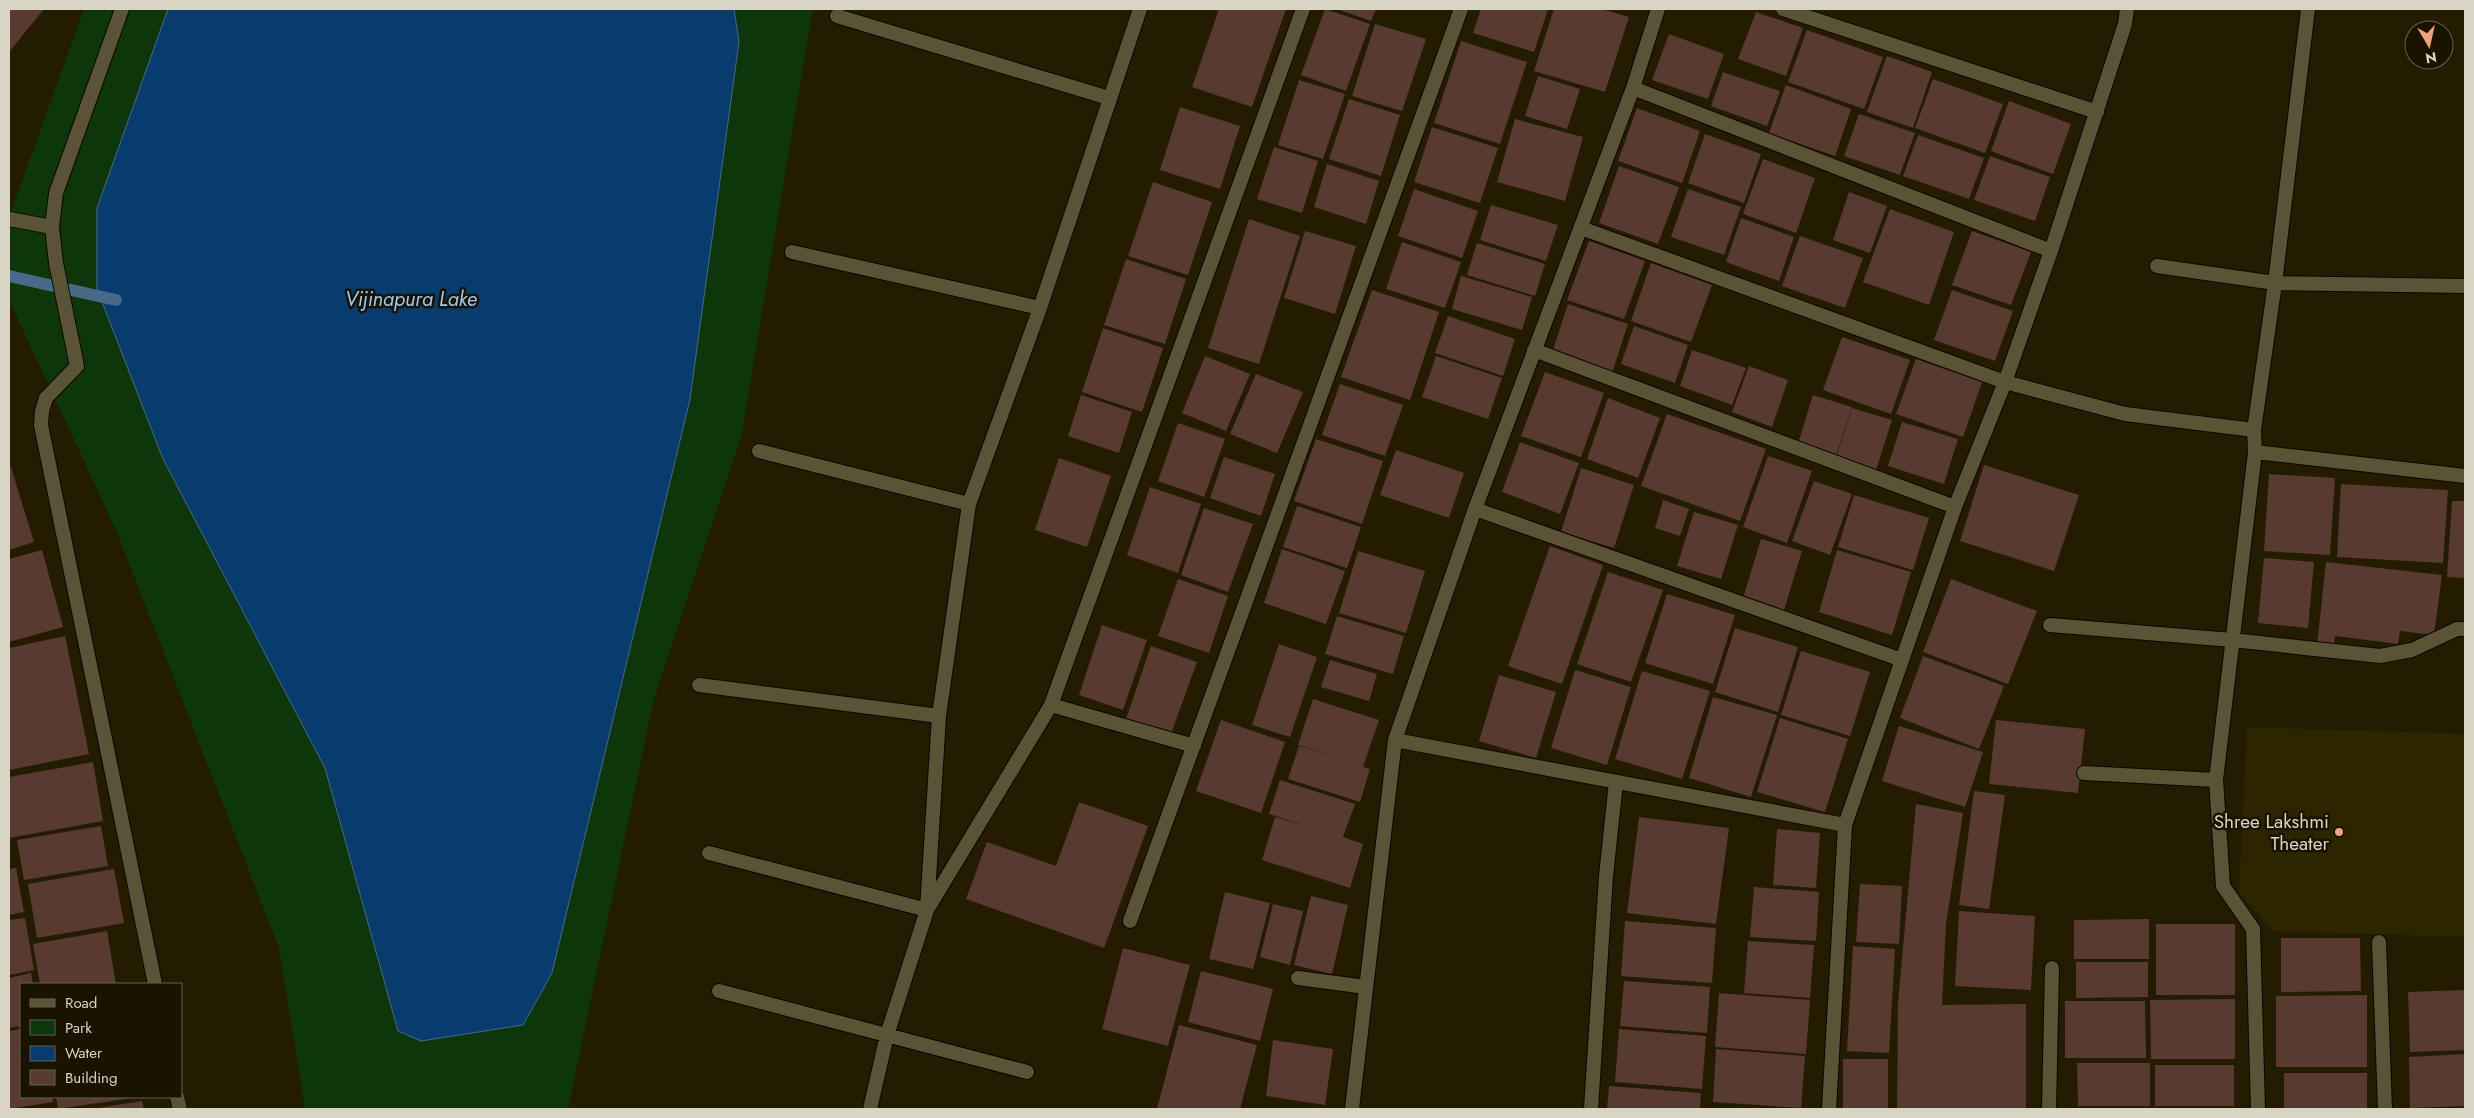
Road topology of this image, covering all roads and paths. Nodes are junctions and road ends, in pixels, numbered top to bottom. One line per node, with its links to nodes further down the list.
1 (122, 9): 14 (street)
2 (1140, 9): 11 (street)
3 (1303, 9): 36 (street)
4 (1461, 9): 39 (street)
5 (1658, 9): 10 (street)
6 (1783, 9): 12 (street)
7 (2127, 9): 12 (street)
8 (2308, 9): 19 (street)
9 (837, 16): 11 (street)
10 (1633, 88): 15 (street); 16 (street)
11 (1110, 98): 21 (street)
12 (2097, 112): 16 (street)
13 (9, 219): 14 (street)
14 (52, 227): 50 (street)
15 (1581, 228): 22 (street); 23 (street)
16 (2051, 251): 23 (street)
17 (792, 252): 21 (street)
18 (2158, 266): 19 (street)
19 (2275, 283): 20 (street); 24 (street)
20 (2465, 286)
21 (1040, 308): 28 (street)
22 (1534, 350): 29 (street); 30 (street)
23 (2005, 382): 24 (street); 29 (street)
24 (2254, 430): 26 (street)
25 (759, 451): 28 (street)
26 (2255, 452): 27 (street); 33 (street)
27 (2465, 476)
28 (969, 504): 37 (street)
29 (1955, 507): 34 (street)
30 (1475, 509): 34 (street); 38 (street)
31 (2050, 625): 33 (street)
32 (2465, 629): 33 (street)
33 (2232, 640): 41 (street)
34 (1902, 660): 43 (street)
35 (699, 685): 37 (street)
36 (1051, 704): 39 (street); 45 (street)
37 (939, 716): 45 (street)
38 (1395, 740): 42 (street); 51 (street)
39 (1194, 746): 46 (street)
40 (2084, 773): 41 (street)
41 (2216, 780): 60 (street)
42 (1616, 782): 43 (street); 57 (street)
43 (1845, 825): 58 (street)
44 (709, 853): 45 (street)
45 (927, 910): 53 (street)
46 (1130, 921)
47 (2378, 942): 61 (street)
48 (2052, 968): 59 (street)
49 (1298, 978): 51 (street)
50 (155, 983)
51 (1366, 987): 56 (street)
52 (719, 992): 53 (street)
53 (887, 1035): 54 (street); 55 (street)
54 (1026, 1072)
55 (870, 1109)
56 (1352, 1109)
57 (1591, 1109)
58 (1829, 1109)
59 (2048, 1109)
60 (2258, 1109)
61 (2385, 1109)

